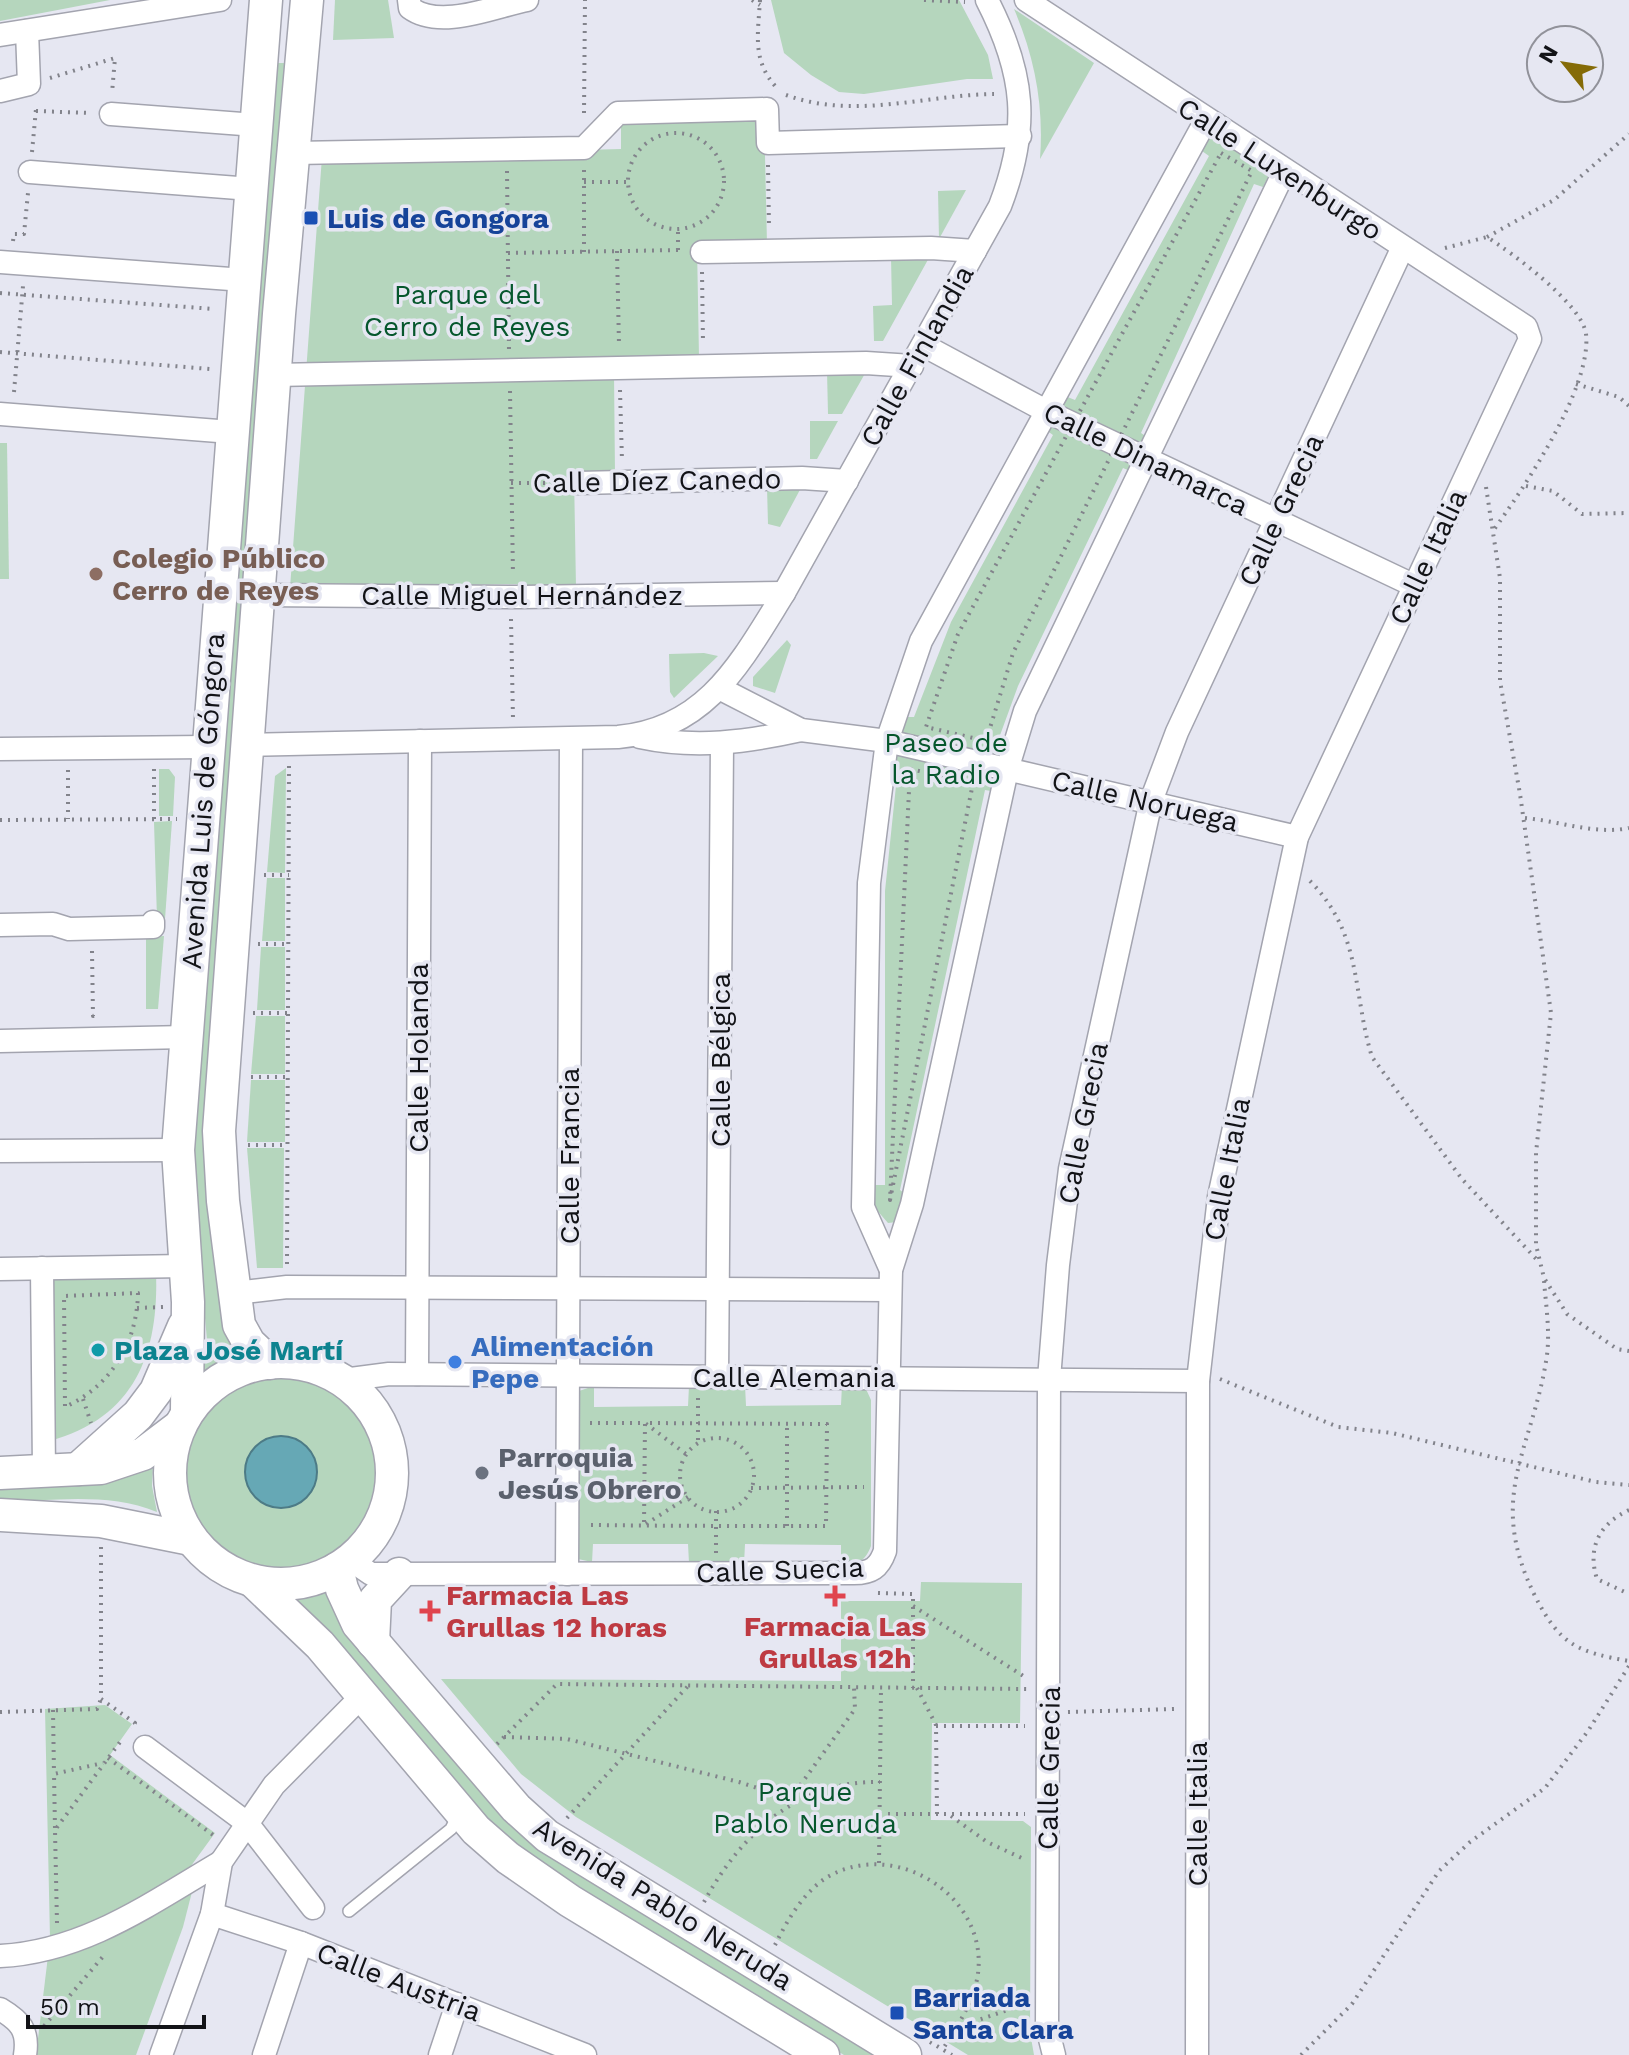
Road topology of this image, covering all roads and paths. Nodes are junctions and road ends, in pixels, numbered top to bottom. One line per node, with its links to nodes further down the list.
1 (220, 0): 11 (street)
2 (266, 0): 19 (main road, Avenida Luis de Góngora)
3 (307, 0): 24 (main road, Avenida Luis de Góngora)
4 (409, 0): 5 (street)
5 (527, 0)
6 (752, 0): 10 (path)
7 (924, 0): 9 (path)
8 (1026, 0): 18 (street, Calle Luxenburgo)
9 (987, 1): 15 (street, Calle Finlandia)
10 (760, 3): 15 (path)
11 (27, 31): 12 (street); 13 (street)
12 (0, 35)
13 (29, 84): 14 (street); 17 (path)
14 (0, 91)
15 (1021, 94): 21 (street, Calle Finlandia)
16 (36, 111): 17 (path)
17 (111, 114): 19 (street)
18 (1206, 120): 26 (street, Calle Luxenburgo); 57 (street)
19 (256, 125): 29 (main road, Avenida Luis de Góngora)
20 (1629, 134): 31 (path)
21 (1020, 136): 22 (street); 36 (street, Calle Finlandia)
22 (768, 143): 23 (street); 34 (path)
23 (506, 149): 24 (street); 38 (path)
24 (294, 153): 54 (main road, Avenida Luis de Góngora)
25 (30, 172): 29 (street)
26 (1284, 172): 32 (street, Calle Luxenburgo); 61 (street)
27 (584, 182): 28 (path)
28 (628, 182): 30 (path); 30 (path)
29 (251, 189): 41 (main road, Avenida Luis de Góngora)
30 (678, 229): 33 (path)
31 (1487, 237)
32 (1402, 249): 45 (street, Calle Luxenburgo); 68 (street, Calle Grecia)
33 (678, 250): 35 (path); 37 (path)
34 (770, 250): 36 (street); 37 (street)
35 (617, 251): 38 (path); 51 (path)
36 (975, 251): 46 (street, Calle Finlandia)
37 (702, 252): 49 (path)
38 (508, 253): 53 (path)
39 (0, 262): 40 (street)
40 (25, 264): 41 (street); 43 (path)
41 (244, 280): 59 (main road, Avenida Luis de Góngora)
42 (0, 293): 43 (path)
43 (22, 295): 44 (path); 48 (path)
44 (214, 309)
45 (1530, 339): 60 (street, Calle Italia)
46 (923, 345): 50 (street, Calle Finlandia); 57 (street, Calle Dinamarca)
47 (0, 352): 48 (path)
48 (17, 354): 52 (path); 58 (path)
49 (704, 366): 50 (street); 51 (street)
50 (912, 366): 62 (street, Calle Finlandia)
51 (620, 367): 53 (street); 63 (path)
52 (210, 369)
53 (510, 369): 54 (street); 64 (path)
54 (275, 375): 72 (main road, Avenida Luis de Góngora)
55 (1576, 384): 56 (path)
56 (1629, 406)
57 (1046, 411): 61 (street, Calle Dinamarca); 80 (street)
58 (6, 414): 59 (street)
59 (231, 432): 83 (main road, Avenida Luis de Góngora)
60 (1479, 448): 70 (street, Calle Italia); 90 (path)
61 (1147, 461): 68 (street, Calle Dinamarca); 88 (street)
62 (847, 481): 63 (street, Calle Díez Canedo); 71 (street, Calle Finlandia)
63 (622, 482): 65 (street, Calle Díez Canedo)
64 (511, 483): 65 (path, Calle Díez Canedo); 69 (path, Calle Díez Canedo)
65 (578, 483)
66 (1526, 486): 67 (path)
67 (1629, 513)
68 (1277, 522): 70 (street, Calle Dinamarca); 89 (street, Calle Grecia)
69 (513, 579)
70 (1415, 586): 96 (street, Calle Italia)
71 (784, 593): 72 (street, Calle Miguel Hernández); 74 (street, Calle Finlandia)
72 (260, 595): 82 (main road, Avenida Luis de Góngora)
73 (511, 607): 77 (path)
74 (719, 688): 75 (street, Calle Noruega); 76 (street, Calle Finlandia)
75 (801, 730): 80 (street, Calle Noruega); 81 (street)
76 (635, 736): 78 (street); 81 (street)
77 (513, 739): 78 (street); 79 (street)
78 (571, 739): 127 (street, Calle Francia)
79 (420, 741): 82 (street); 126 (street, Calle Holanda)
80 (887, 741): 88 (street, Calle Noruega); 118 (street)
81 (722, 744): 128 (street, Calle Bélgica)
82 (246, 745): 129 (main road, Avenida Luis de Góngora)
83 (206, 747): 84 (street); 108 (main road, Avenida Luis de Góngora)
84 (0, 749)
85 (154, 764): 92 (path)
86 (289, 764): 99 (path)
87 (68, 766): 91 (path)
88 (1007, 770): 89 (street, Calle Noruega); 117 (street)
89 (1151, 801): 96 (street, Calle Noruega); 139 (street, Calle Grecia)
90 (1524, 818): 95 (path); 119 (path)
91 (68, 819): 92 (path); 94 (path)
92 (154, 819): 93 (path)
93 (177, 819)
94 (0, 820)
95 (1629, 828)
96 (1297, 837): 97 (street, Calle Italia)
97 (1291, 868): 119 (path); 137 (street, Calle Italia)
98 (261, 875): 99 (path)
99 (289, 875): 104 (path)
100 (161, 921): 102 (street)
101 (0, 925): 102 (street)
102 (80, 929): 107 (path)
103 (256, 944): 104 (path)
104 (289, 944): 106 (path)
105 (251, 1013): 106 (path)
106 (288, 1013): 111 (path)
107 (109, 1015)
108 (186, 1037): 109 (street); 114 (main road, Avenida Luis de Góngora)
109 (0, 1041)
110 (245, 1077): 111 (path)
111 (288, 1077): 113 (path)
112 (241, 1145): 113 (path)
113 (288, 1145): 125 (path)
114 (178, 1150): 115 (street); 120 (main road, Avenida Luis de Góngora)
115 (0, 1151)
116 (890, 1200): 116 (path)
117 (906, 1225): 118 (street); 124 (street)
118 (872, 1226): 124 (street)
119 (1540, 1263): 123 (path)
120 (174, 1266): 121 (street); 131 (main road, Avenida Luis de Góngora); 131 (path)
121 (42, 1268): 122 (street); 151 (street)
122 (0, 1269)
123 (1544, 1278): 132 (path); 150 (path)
124 (890, 1280): 128 (street); 136 (street)
125 (287, 1287): 126 (street); 129 (street)
126 (417, 1287): 127 (street); 134 (street, Calle Holanda)
127 (569, 1288): 128 (street); 135 (street, Calle Francia)
128 (718, 1289): 138 (street, Calle Bélgica)
129 (235, 1293): 133 (main road, Avenida Luis de Góngora)
130 (137, 1308): 131 (path); 141 (path); 141 (path)
131 (172, 1313): 142 (main road, Avenida Luis de Góngora); 148 (main road)
132 (1629, 1351)
133 (270, 1363): 140 (main road); 142 (main road)
134 (417, 1374): 135 (street, Calle Alemania); 140 (street, Calle Alemania)
135 (568, 1376): 138 (street, Calle Alemania); 171 (street, Calle Francia)
136 (889, 1376): 138 (street, Calle Alemania); 139 (street, Calle Alemania); 154 (street, Calle Suecia)
137 (1199, 1376): 139 (street, Calle Alemania); 150 (path); 186 (street, Calle Italia)
138 (707, 1377): 145 (path)
139 (1049, 1379): 185 (street, Calle Grecia)
140 (343, 1380): 168 (main road)
141 (83, 1399): 148 (path)
142 (184, 1419): 148 (main road); 167 (main road)
143 (584, 1423): 144 (path)
144 (645, 1423): 145 (path); 149 (path); 164 (path)
145 (698, 1424): 146 (path); 147 (path)
146 (787, 1424): 155 (path); 157 (path)
147 (698, 1444): 149 (path); 156 (path)
148 (95, 1454): 151 (main road)
149 (686, 1454): 158 (path)
150 (1518, 1465): 153 (path); 177 (path)
151 (44, 1471): 152 (main road)
152 (0, 1473)
153 (1629, 1485)
154 (887, 1486): 155 (path); 169 (street, Calle Suecia)
155 (826, 1487): 157 (path); 166 (path)
156 (751, 1488): 157 (path); 160 (path)
157 (787, 1488): 166 (path)
158 (688, 1497): 160 (path); 164 (path)
159 (1629, 1510): 174 (path)
160 (716, 1511): 165 (path)
161 (0, 1515): 162 (main road)
162 (101, 1521): 167 (main road); 184 (path)
163 (583, 1525): 164 (path)
164 (644, 1525): 165 (path)
165 (716, 1526): 166 (path); 169 (path)
166 (787, 1526)
167 (191, 1539): 172 (main road)
168 (343, 1564): 170 (street, Calle Suecia); 172 (main road); 176 (main road, Avenida Pablo Neruda)
169 (716, 1573): 171 (street, Calle Suecia)
170 (399, 1574): 171 (street, Calle Suecia); 176 (main road)
171 (567, 1574)
172 (253, 1581): 183 (main road, Avenida Pablo Neruda)
173 (869, 1593): 175 (path)
174 (1629, 1594)
175 (913, 1606): 178 (path); 182 (path)
176 (373, 1642): 231 (main road, Avenida Pablo Neruda)
177 (1629, 1663): 234 (path)
178 (1025, 1675)
179 (689, 1685): 180 (path); 191 (path); 194 (path)
180 (854, 1687): 181 (path); 198 (path)
181 (881, 1688): 182 (path); 197 (path)
182 (915, 1688): 185 (path); 189 (path)
183 (363, 1695): 200 (main road, Avenida Pablo Neruda); 206 (street)
184 (101, 1699): 187 (path); 195 (path)
185 (1050, 1701): 186 (path); 210 (street, Calle Grecia)
186 (1197, 1709): 233 (street, Calle Italia)
187 (53, 1710): 188 (path); 196 (path)
188 (0, 1712)
189 (936, 1726): 190 (path); 204 (path)
190 (1025, 1726)
191 (504, 1737): 193 (path); 194 (path)
192 (145, 1747): 206 (street)
193 (491, 1750)
194 (627, 1753): 198 (path); 205 (path)
195 (107, 1760): 196 (path); 207 (path); 208 (path)
196 (54, 1774): 207 (path)
197 (880, 1782): 199 (path); 201 (path)
198 (791, 1798): 199 (path)
199 (797, 1801): 211 (path)
200 (460, 1811): 213 (lane); 230 (main road, Avenida Pablo Neruda)
201 (880, 1814): 204 (path); 209 (path)
202 (949, 1814): 203 (path); 204 (path); 210 (path)
203 (1025, 1814)
204 (937, 1815)
205 (566, 1820)
206 (247, 1823): 208 (street); 212 (street)
207 (55, 1830): 217 (path)
208 (225, 1854): 214 (street); 217 (street)
209 (879, 1863): 218 (path); 223 (path)
210 (1048, 1868): 220 (street, Calle Grecia)
211 (703, 1904)
212 (313, 1908)
213 (349, 1911)
214 (212, 1914): 215 (street, Calle Austria); 226 (street)
215 (301, 1943): 221 (street, Calle Austria); 227 (street)
216 (113, 1945): 224 (path)
217 (57, 1946): 219 (street)
218 (774, 1947)
219 (0, 1956)
220 (1047, 1996): 223 (path); 232 (street, Calle Grecia)
221 (457, 2004): 228 (street); 229 (street, Calle Austria)
222 (0, 2009): 224 (street)
223 (956, 2028): 225 (path)
224 (26, 2048)
225 (943, 2049)
226 (161, 2055)
227 (264, 2055)
228 (440, 2055)
229 (585, 2055)
230 (823, 2055)
231 (905, 2055)
232 (1054, 2055)
233 (1197, 2055)
234 (1301, 2055)

